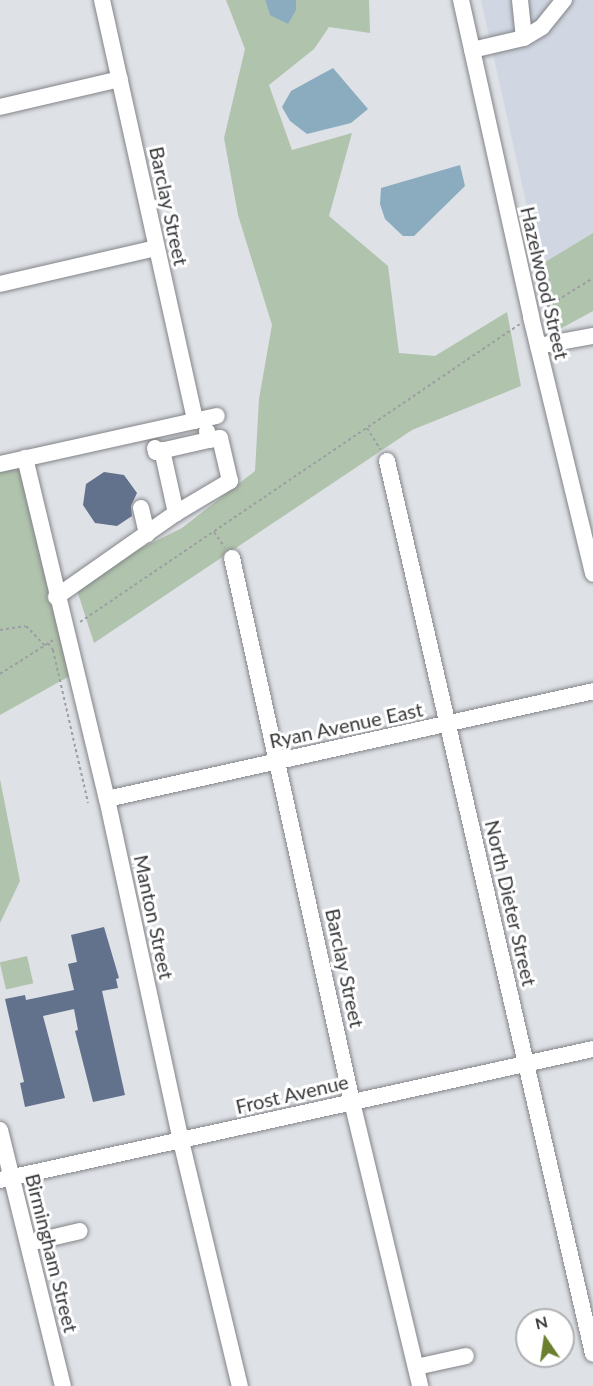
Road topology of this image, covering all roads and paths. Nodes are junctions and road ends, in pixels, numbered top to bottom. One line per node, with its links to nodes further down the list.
1 (102, 0): 7 (street, Barclay Street)
2 (461, 0): 6 (street, Hazelwood Street)
3 (520, 0): 5 (street)
4 (564, 0): 5 (street)
5 (525, 38): 6 (street)
6 (472, 50): 12 (street, Hazelwood Street)
7 (120, 79): 8 (street); 9 (street, Barclay Street)
8 (0, 107)
9 (156, 248): 11 (street); 15 (street, Barclay Street)
10 (593, 278): 12 (path)
11 (0, 284)
12 (531, 317): 14 (street, Hazelwood Street); 16 (path)
13 (593, 336): 14 (street)
14 (538, 346): 28 (street, Hazelwood Street)
15 (205, 419): 17 (street); 18 (street, Barclay Street)
16 (367, 428): 21 (path); 25 (path)
17 (150, 431): 19 (street); 20 (street)
18 (209, 440): 19 (street); 24 (street)
19 (162, 450): 24 (street)
20 (25, 458): 22 (street); 29 (street, Manton Street)
21 (387, 461): 36 (street, North Dieter Street)
22 (0, 464)
23 (141, 508): 26 (street)
24 (176, 513): 26 (street)
25 (214, 532): 27 (path); 31 (path)
26 (147, 534): 29 (street)
27 (232, 558): 37 (street, Barclay Street)
28 (593, 574)
29 (56, 597): 31 (street, Manton Street)
30 (0, 630): 33 (path)
31 (64, 633): 32 (path); 38 (street, Manton Street)
32 (48, 643): 33 (path); 39 (path)
33 (45, 646): 34 (path)
34 (0, 674)
35 (593, 691): 36 (street, Ryan Avenue East)
36 (449, 723): 37 (street, Ryan Avenue East); 41 (street, North Dieter Street)
37 (279, 761): 38 (street, Ryan Avenue East); 42 (street, Barclay Street)
38 (107, 799): 44 (street, Manton Street)
39 (88, 803)
40 (593, 1049): 41 (street, Frost Avenue)
41 (526, 1064): 42 (street, Frost Avenue); 48 (street, North Dieter Street)
42 (352, 1102): 44 (street, Frost Avenue); 50 (street, Barclay Street)
43 (0, 1130): 45 (street, Birmingham Street)
44 (181, 1141): 45 (street, Frost Avenue); 52 (street, Manton Street)
45 (6, 1179): 47 (street, Birmingham Street)
46 (80, 1231): 47 (street)
47 (29, 1243): 51 (street, Birmingham Street)
48 (593, 1354)
49 (466, 1356): 50 (street)
50 (416, 1367): 53 (street, Barclay Street)
51 (63, 1386)
52 (240, 1386)
53 (420, 1386)

